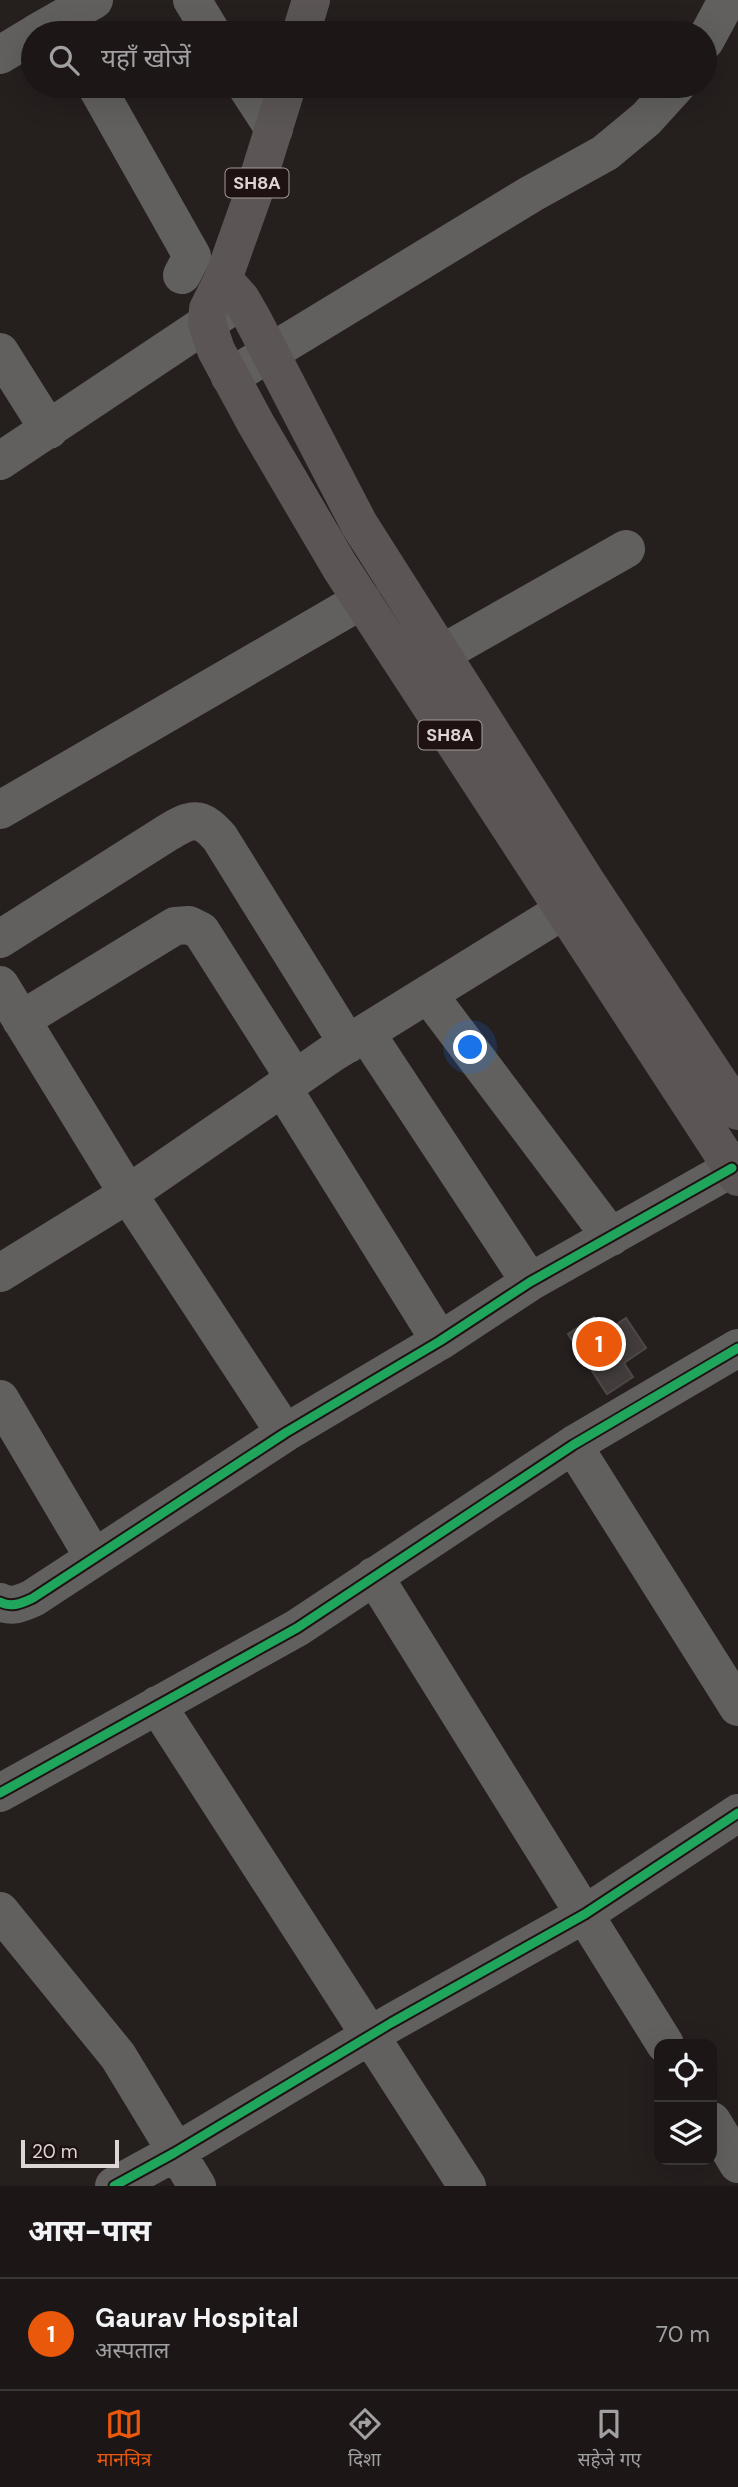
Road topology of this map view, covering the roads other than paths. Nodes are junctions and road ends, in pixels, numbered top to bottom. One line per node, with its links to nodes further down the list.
1 (94, 0): 5 (street)
2 (192, 0): 6 (street)
3 (311, 0): 7 (main road)
4 (728, 2): 8 (street)
5 (62, 21)
6 (205, 21)
7 (305, 21)
8 (717, 21)
9 (21, 44): 10 (street)
10 (0, 55)
11 (103, 98): 16 (street)
12 (254, 98): 15 (street)
13 (283, 98): 15 (main road, SH8A)
14 (665, 98): 20 (street)
15 (274, 129): 17 (main road, SH8A)
16 (182, 275)
17 (232, 289): 18 (main road, SH8A); 20 (main road, SH8A)
18 (207, 323): 21 (main road, SH8A); 22 (street)
19 (0, 352): 22 (street)
20 (271, 352): 21 (street); 26 (main road, SH8A)
21 (230, 377): 25 (main road, SH8A)
22 (49, 430): 23 (street)
23 (0, 461)
24 (626, 549): 26 (street)
25 (362, 600): 27 (street); 28 (main road, SH8A)
26 (441, 654): 35 (main road, SH8A)
27 (0, 810)
28 (565, 910): 31 (street); 36 (main road, SH8A)
29 (0, 939): 33 (street)
30 (0, 985): 32 (street)
31 (428, 994): 33 (street); 38 (street)
32 (21, 1020): 34 (street); 37 (street)
33 (357, 1038): 34 (street); 40 (street)
34 (289, 1083): 37 (street); 41 (street)
35 (738, 1111)
36 (735, 1172): 38 (street)
37 (128, 1194): 39 (street); 44 (street)
38 (611, 1237): 40 (street)
39 (0, 1273)
40 (530, 1282): 41 (street)
41 (440, 1341): 44 (street)
42 (738, 1348): 45 (street)
43 (0, 1399): 46 (street)
44 (285, 1433): 46 (street)
45 (573, 1445): 47 (street); 50 (street)
46 (93, 1558): 48 (street)
47 (374, 1576): 49 (street); 54 (street)
48 (0, 1602)
49 (157, 1705): 51 (street); 55 (street)
50 (738, 1707)
51 (0, 1793)
52 (738, 1813): 54 (street)
53 (0, 1911): 58 (street)
54 (585, 1914): 55 (street); 56 (street)
55 (370, 2035): 58 (street); 62 (street)
56 (662, 2039)
57 (717, 2129): 59 (street)
58 (177, 2152): 60 (street); 61 (street)
59 (738, 2164)
60 (114, 2186)
61 (197, 2186)
62 (467, 2186)

